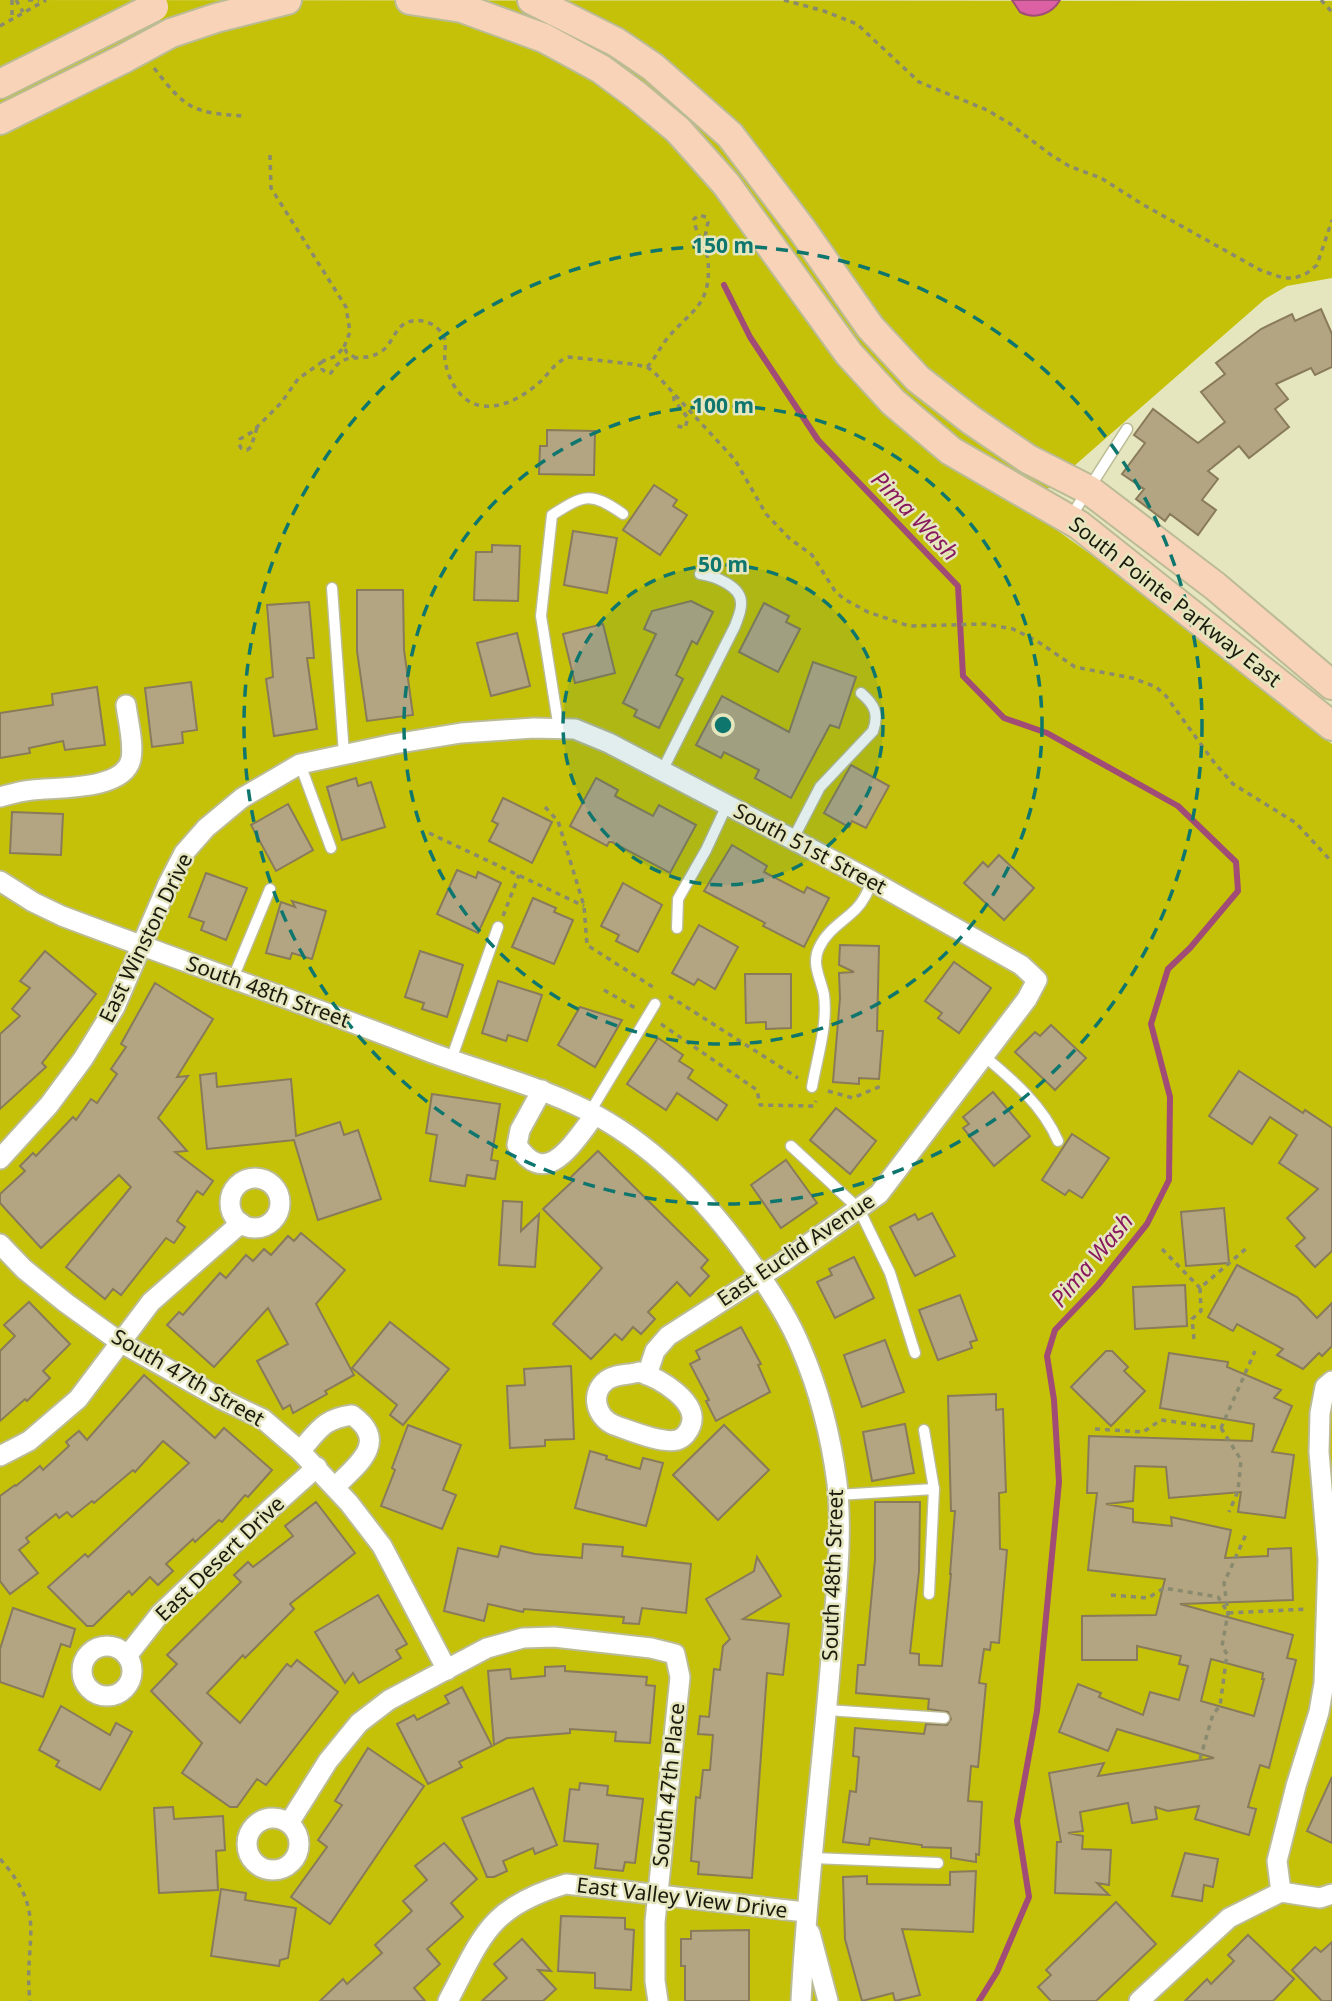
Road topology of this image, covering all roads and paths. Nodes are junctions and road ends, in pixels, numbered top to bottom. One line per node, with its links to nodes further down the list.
1 (14, 0): 11 (path); 13 (path)
2 (28, 0): 3 (path)
3 (39, 0)
4 (46, 0): 11 (path)
5 (287, 0): 15 (main road, bridge)
6 (410, 0): 32 (main road, South Pointe Parkway East)
7 (532, 0): 30 (main road, South Pointe Parkway East)
8 (784, 0): 20 (path)
9 (1321, 0): 12 (path)
10 (163, 4): 16 (main road, bridge)
11 (23, 12): 13 (path)
12 (1332, 12)
13 (12, 18): 14 (path)
14 (0, 26)
15 (136, 60): 17 (path); 18 (main road)
16 (0, 84)
17 (245, 116)
18 (0, 121)
19 (270, 155): 22 (path)
20 (1332, 220)
21 (704, 242): 21 (path); 25 (path)
22 (344, 347): 23 (path); 24 (path)
23 (356, 358): 24 (path); 25 (path)
24 (323, 361): 28 (path)
25 (646, 367): 26 (path)
26 (673, 394): 27 (path); 51 (path)
27 (674, 425)
28 (257, 428): 28 (path)
29 (1127, 429): 30 (lane)
30 (1087, 490): 32 (lane); 34 (main road, South Pointe Parkway East)
31 (623, 514): 41 (lane)
32 (1070, 519): 36 (main road, South Pointe Parkway East)
33 (700, 574): 44 (lane)
34 (1215, 586): 36 (main road); 37 (main road, South Pointe Parkway East)
35 (332, 589): 42 (lane)
36 (1193, 613): 40 (main road, South Pointe Parkway East)
37 (1332, 685)
38 (861, 693): 49 (lane)
39 (126, 705): 45 (street)
40 (1332, 726)
41 (567, 729): 42 (street, East Winston Drive); 44 (street, South 51st Street)
42 (344, 754): 43 (street, East Winston Drive)
43 (299, 764): 50 (lane); 59 (street, East Winston Drive)
44 (662, 771): 46 (street, South 51st Street)
45 (0, 797)
46 (727, 805): 49 (street, South 51st Street); 58 (lane)
47 (545, 807): 56 (path)
48 (429, 833): 52 (path)
49 (793, 839): 54 (street, South 51st Street)
50 (331, 848)
51 (1332, 862)
52 (519, 875): 56 (path); 57 (path)
53 (0, 881): 59 (street, South 48th Street)
54 (872, 881): 61 (street, South 51st Street); 68 (lane)
55 (270, 889): 60 (lane)
56 (584, 906): 68 (path)
57 (498, 927): 66 (lane)
58 (677, 928)
59 (142, 946): 60 (street, South 48th Street); 73 (street, East Winston Drive)
60 (233, 978): 66 (street, South 48th Street)
61 (1037, 980): 65 (street, East Euclid Avenue)
62 (604, 990): 64 (path)
63 (655, 1004): 64 (lane)
64 (648, 1015): 68 (path); 70 (lane)
65 (984, 1056): 71 (lane); 74 (street, East Euclid Avenue)
66 (451, 1060): 69 (street, South 48th Street)
67 (881, 1086): 68 (path)
68 (817, 1088)
69 (542, 1090): 70 (street, South 48th Street); 70 (street)
70 (592, 1113): 79 (street, South 48th Street)
71 (1058, 1141)
72 (791, 1146): 74 (lane)
73 (0, 1159)
74 (859, 1209): 79 (street, East Euclid Avenue); 84 (lane)
75 (241, 1223): 82 (street)
76 (0, 1244): 82 (street, South 47th Street)
77 (1248, 1247): 80 (path)
78 (1162, 1249): 80 (path)
79 (760, 1276): 85 (street, East Euclid Avenue); 95 (street, South 48th Street)
80 (1200, 1288): 81 (path)
81 (1194, 1339)
82 (120, 1342): 90 (street, South 47th Street); 91 (street)
83 (1255, 1351): 87 (path)
84 (915, 1353)
85 (647, 1374): 85 (street)
86 (1332, 1381): 100 (street)
87 (1221, 1428): 88 (path); 96 (path)
88 (1095, 1429)
89 (924, 1430): 94 (lane)
90 (300, 1451): 92 (street, South 47th Street); 93 (street)
91 (0, 1456)
92 (317, 1467): 93 (street, South 47th Street); 102 (street, East Desert Drive)
93 (335, 1487): 103 (street, South 47th Street)
94 (934, 1489): 95 (lane); 98 (lane)
95 (838, 1495): 104 (street, South 48th Street)
96 (1229, 1512)
97 (1247, 1532): 101 (path)
98 (929, 1594)
99 (1111, 1595): 101 (path)
100 (1326, 1608): 101 (path); 111 (street)
101 (1228, 1613): 106 (path)
102 (127, 1656)
103 (447, 1670): 107 (street); 112 (street, South 47th Place)
104 (827, 1710): 105 (lane); 108 (street, South 48th Street)
105 (944, 1718)
106 (1200, 1759)
107 (289, 1823)
108 (812, 1858): 110 (lane); 114 (street, South 48th Street)
109 (0, 1859): 115 (path)
110 (938, 1863)
111 (1281, 1892): 113 (street); 120 (street)
112 (658, 1894): 114 (street, East Valley View Drive); 116 (street, East Valley View Drive); 117 (street, South 47th Place)
113 (1332, 1894)
114 (805, 1912): 118 (street, South 48th Street); 119 (street, South 48th Street)
115 (30, 2001)
116 (448, 2001)
117 (658, 2001)
118 (801, 2001)
119 (828, 2001)
120 (1139, 2001)

